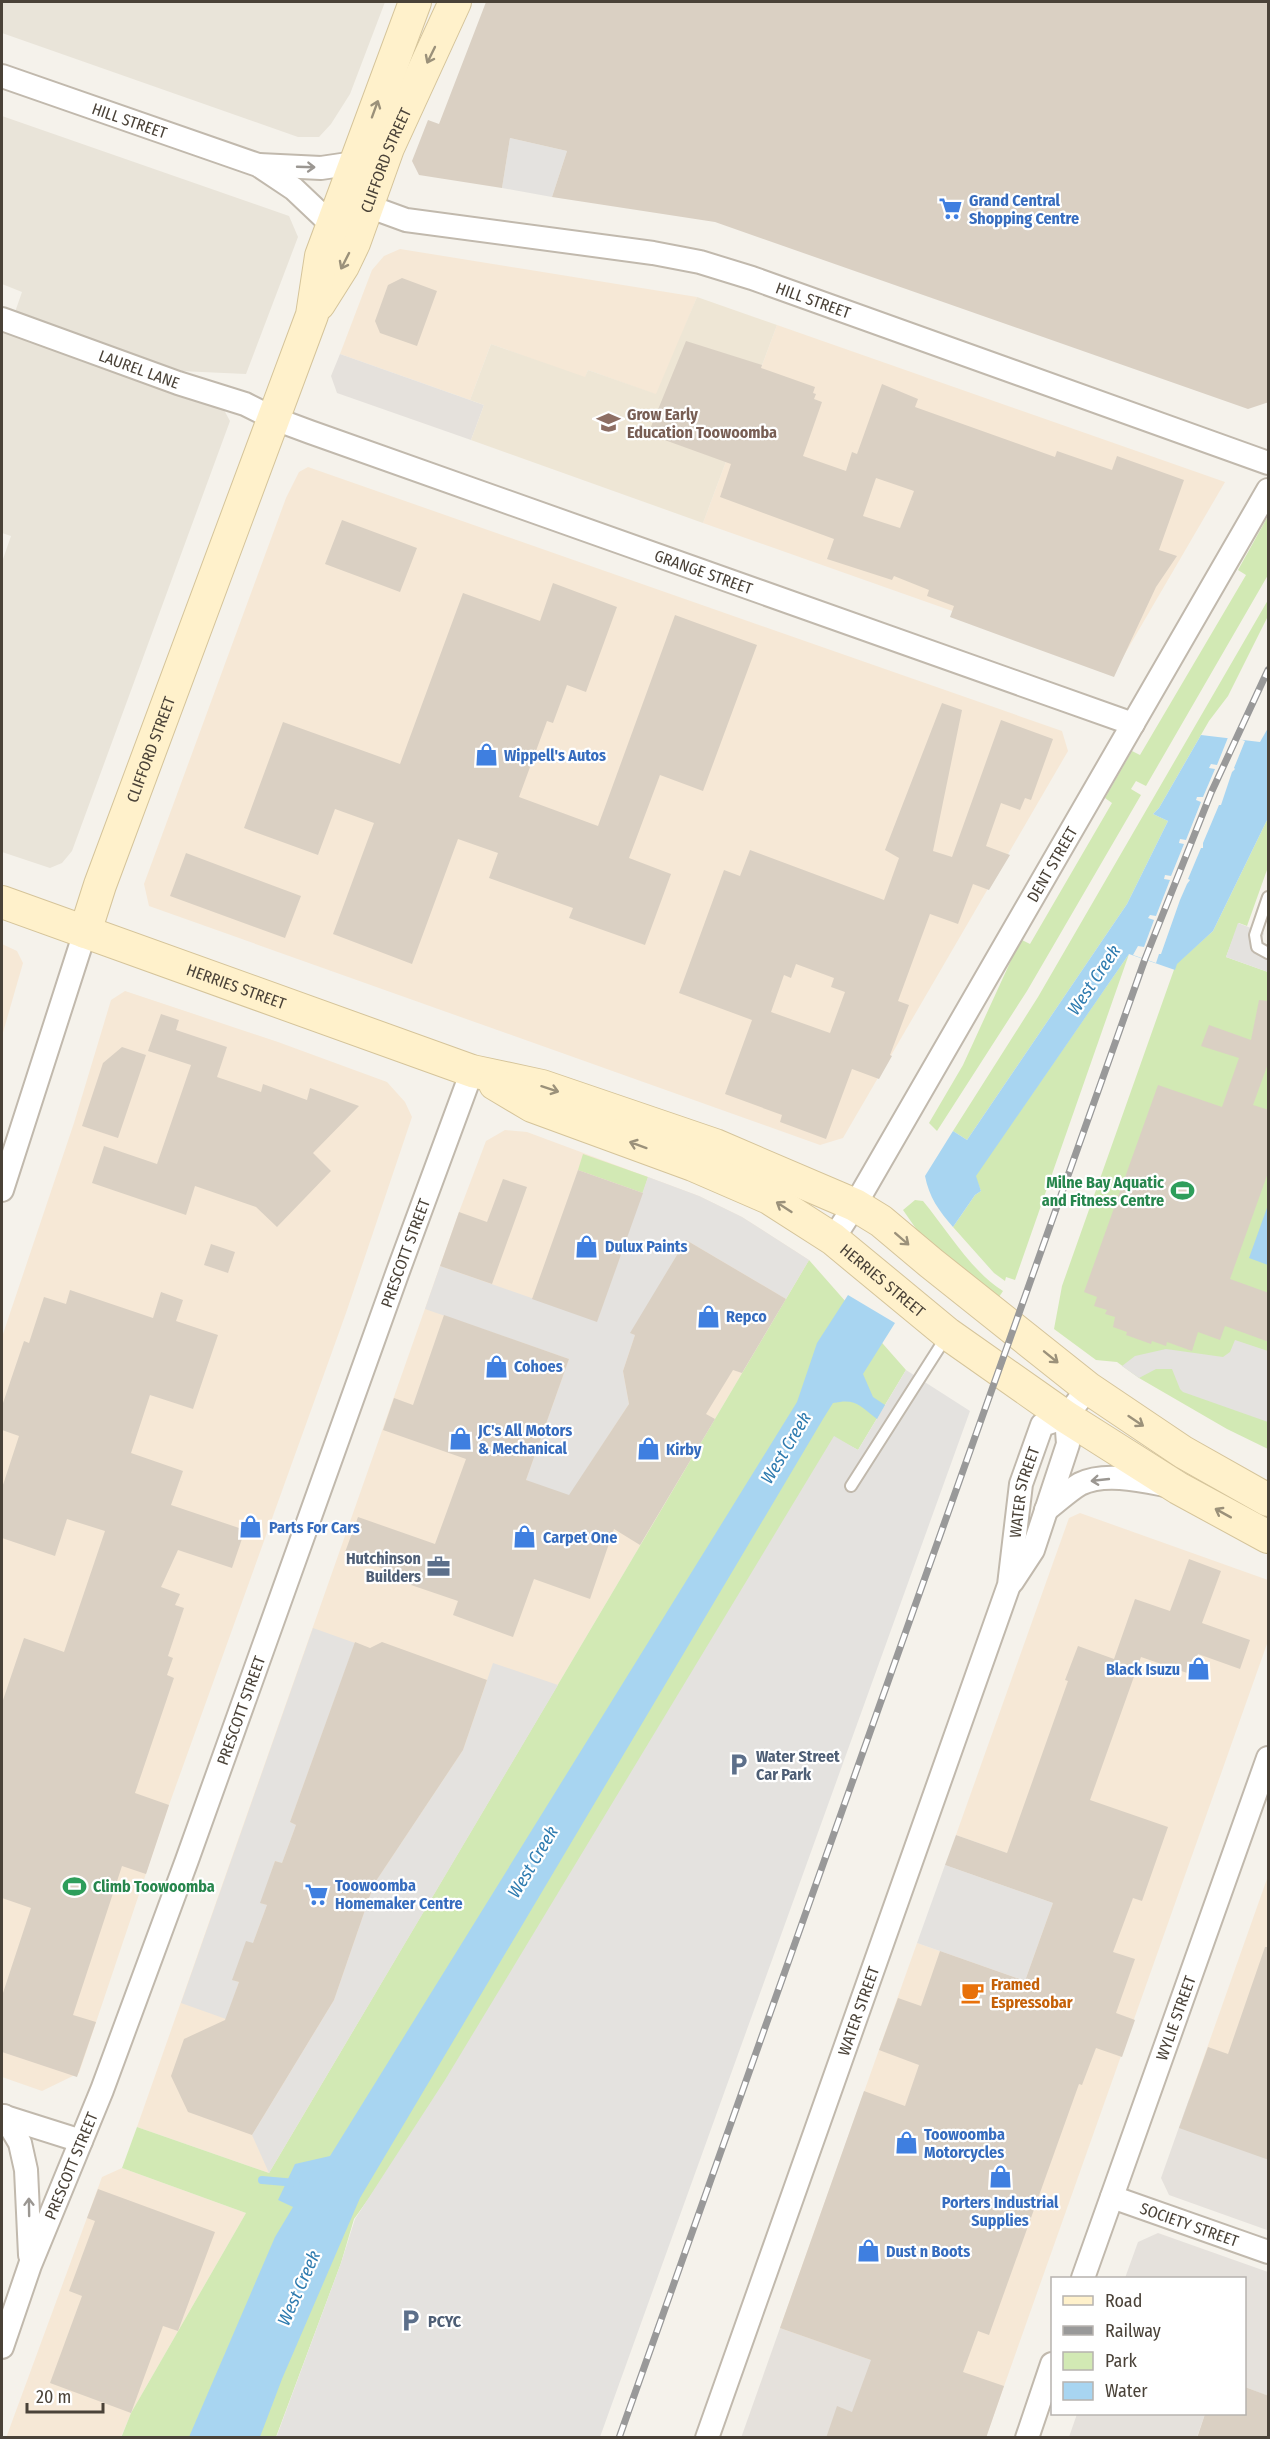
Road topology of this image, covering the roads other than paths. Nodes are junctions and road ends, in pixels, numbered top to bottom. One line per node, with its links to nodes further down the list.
1 (415, 2): 4 (main road, CLIFFORD STREET, one-way to 1)
2 (455, 2): 6 (main road, CLIFFORD STREET, one-way to 6)
3 (2, 76): 5 (street, HILL STREET)
4 (355, 164): 5 (street, one-way to 4); 6 (main road, CLIFFORD STREET)
5 (258, 165): 6 (street)
6 (347, 210): 8 (main road, CLIFFORD STREET); 9 (street, HILL STREET)
7 (2, 319): 8 (street, LAUREL LANE)
8 (275, 419): 11 (street, GRANGE STREET); 14 (main road, CLIFFORD STREET)
9 (1269, 463)
10 (1269, 490): 11 (street, DENT STREET)
11 (1133, 724): 18 (street, DENT STREET)
12 (1269, 897): 15 (lane)
13 (2, 902): 14 (main road, HERRIES STREET)
14 (85, 932): 16 (main road, HERRIES STREET); 17 (street, CLIFFORD STREET)
15 (1269, 953)
16 (472, 1071): 18 (main road, HERRIES STREET, one-way to 18); 19 (main road, HERRIES STREET, one-way to 16); 31 (street, PRESCOTT STREET)
17 (2, 1190)
18 (855, 1204): 19 (street, DENT STREET); 21 (main road, HERRIES STREET, one-way to 21)
19 (833, 1239): 20 (main road, HERRIES STREET)
20 (948, 1334): 22 (main road, HERRIES STREET); 23 (lane)
21 (1088, 1388): 22 (street, WATER STREET); 25 (main road, HERRIES STREET, one-way to 25)
22 (1066, 1417): 24 (main road, HERRIES STREET); 26 (street, WATER STREET); 28 (street, WATER STREET)
23 (851, 1486)
24 (1178, 1488): 26 (street, WATER STREET, one-way to 26); 27 (main road, HERRIES STREET, one-way to 24)
25 (1269, 1500)
26 (1046, 1510): 28 (street, WATER STREET)
27 (1269, 1537)
28 (1009, 1585): 38 (street, WATER STREET)
29 (1269, 1758): 32 (street, WYLIE STREET)
30 (2, 2116): 31 (street); 34 (street, one-way to 30)
31 (81, 2141): 34 (street, PRESCOTT STREET)
32 (1112, 2197): 33 (street, SOCIETY STREET); 35 (street, WYLIE STREET)
33 (1269, 2252)
34 (30, 2265): 36 (street, PRESCOTT STREET)
35 (1083, 2277)
36 (2, 2347)
37 (1051, 2370): 39 (street)
38 (707, 2438)
39 (1027, 2438)

